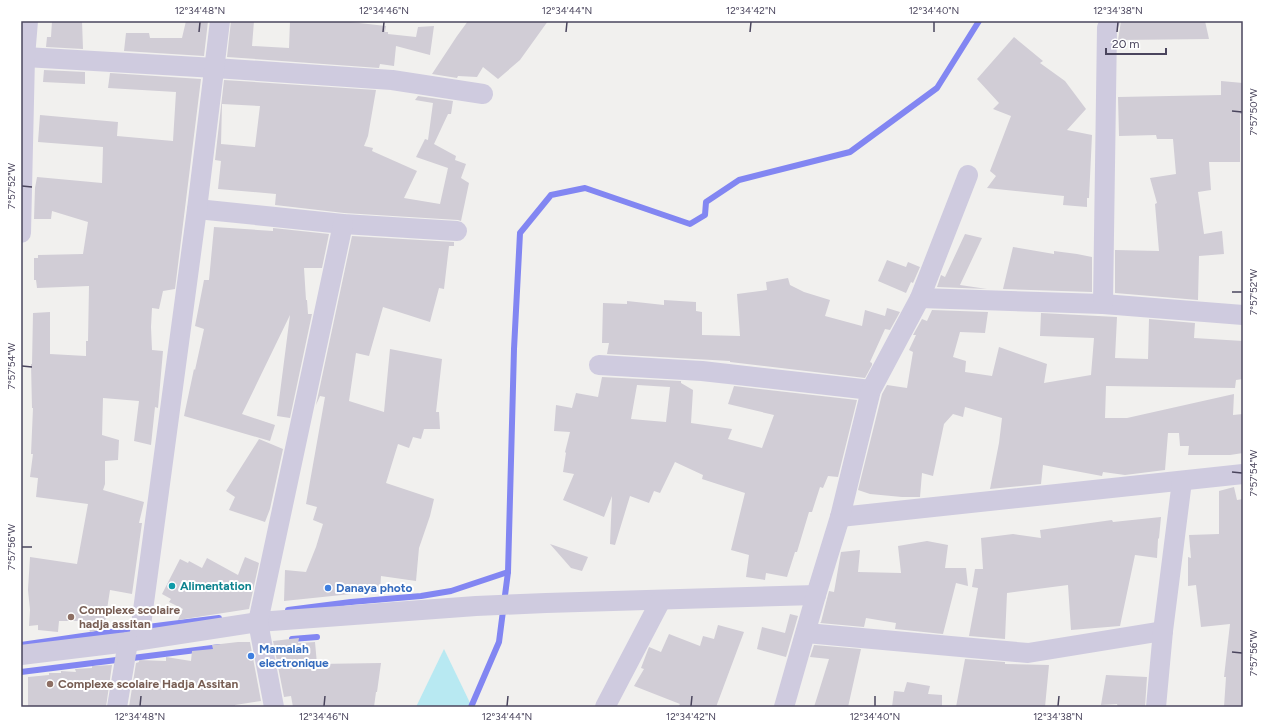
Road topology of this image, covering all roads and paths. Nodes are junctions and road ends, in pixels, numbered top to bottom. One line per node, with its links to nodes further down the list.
1 (28, 21): 4 (street)
2 (220, 21): 5 (street)
3 (1110, 21): 13 (street)
4 (25, 57): 5 (street); 11 (street)
5 (215, 68): 6 (street); 8 (street)
6 (483, 94)
7 (968, 175): 12 (street)
8 (197, 209): 9 (street); 25 (street)
9 (342, 224): 10 (street); 22 (street)
10 (457, 231)
11 (21, 233)
12 (920, 298): 13 (street); 16 (street)
13 (1103, 304): 14 (street)
14 (1243, 315)
15 (599, 365): 16 (street)
16 (872, 390): 19 (street)
17 (1243, 474): 18 (street)
18 (1182, 480): 19 (street); 23 (street)
19 (840, 517): 20 (street)
20 (816, 595): 21 (street); 24 (street)
21 (661, 600): 22 (street); 29 (street)
22 (258, 622): 25 (street); 28 (street)
23 (1163, 631): 24 (street); 31 (street)
24 (806, 633): 30 (street)
25 (134, 641): 26 (street); 27 (street)
26 (21, 655)
27 (118, 707)
28 (274, 707)
29 (604, 707)
30 (784, 707)
31 (1156, 707)

